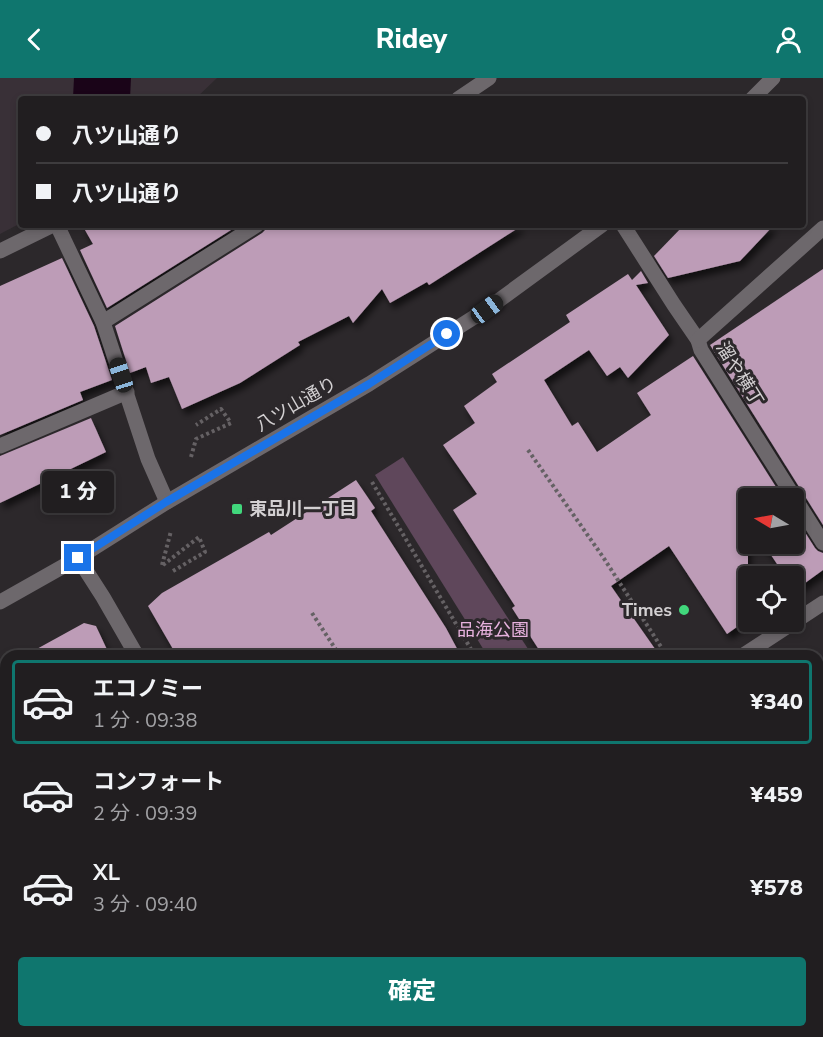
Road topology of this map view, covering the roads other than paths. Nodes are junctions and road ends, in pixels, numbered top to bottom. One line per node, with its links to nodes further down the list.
1 (489, 78): 3 (street)
2 (773, 78): 4 (street)
3 (462, 96)
4 (755, 96)
5 (49, 228): 11 (street)
6 (56, 228): 12 (street)
7 (252, 228): 12 (street)
8 (598, 228): 16 (street, 八ツ山通り)
9 (624, 228): 13 (street, 溜や横丁)
10 (823, 228): 13 (street)
11 (0, 251)
12 (103, 322): 14 (street)
13 (698, 340): 17 (street, 溜や横丁)
14 (127, 392): 15 (street); 16 (street)
15 (0, 446)
16 (166, 502): 18 (street, 八ツ山通り)
17 (823, 543)
18 (78, 558): 19 (street, 八ツ山通り); 21 (street)
19 (0, 602)
20 (823, 603): 22 (street)
21 (134, 650)
22 (751, 650)

